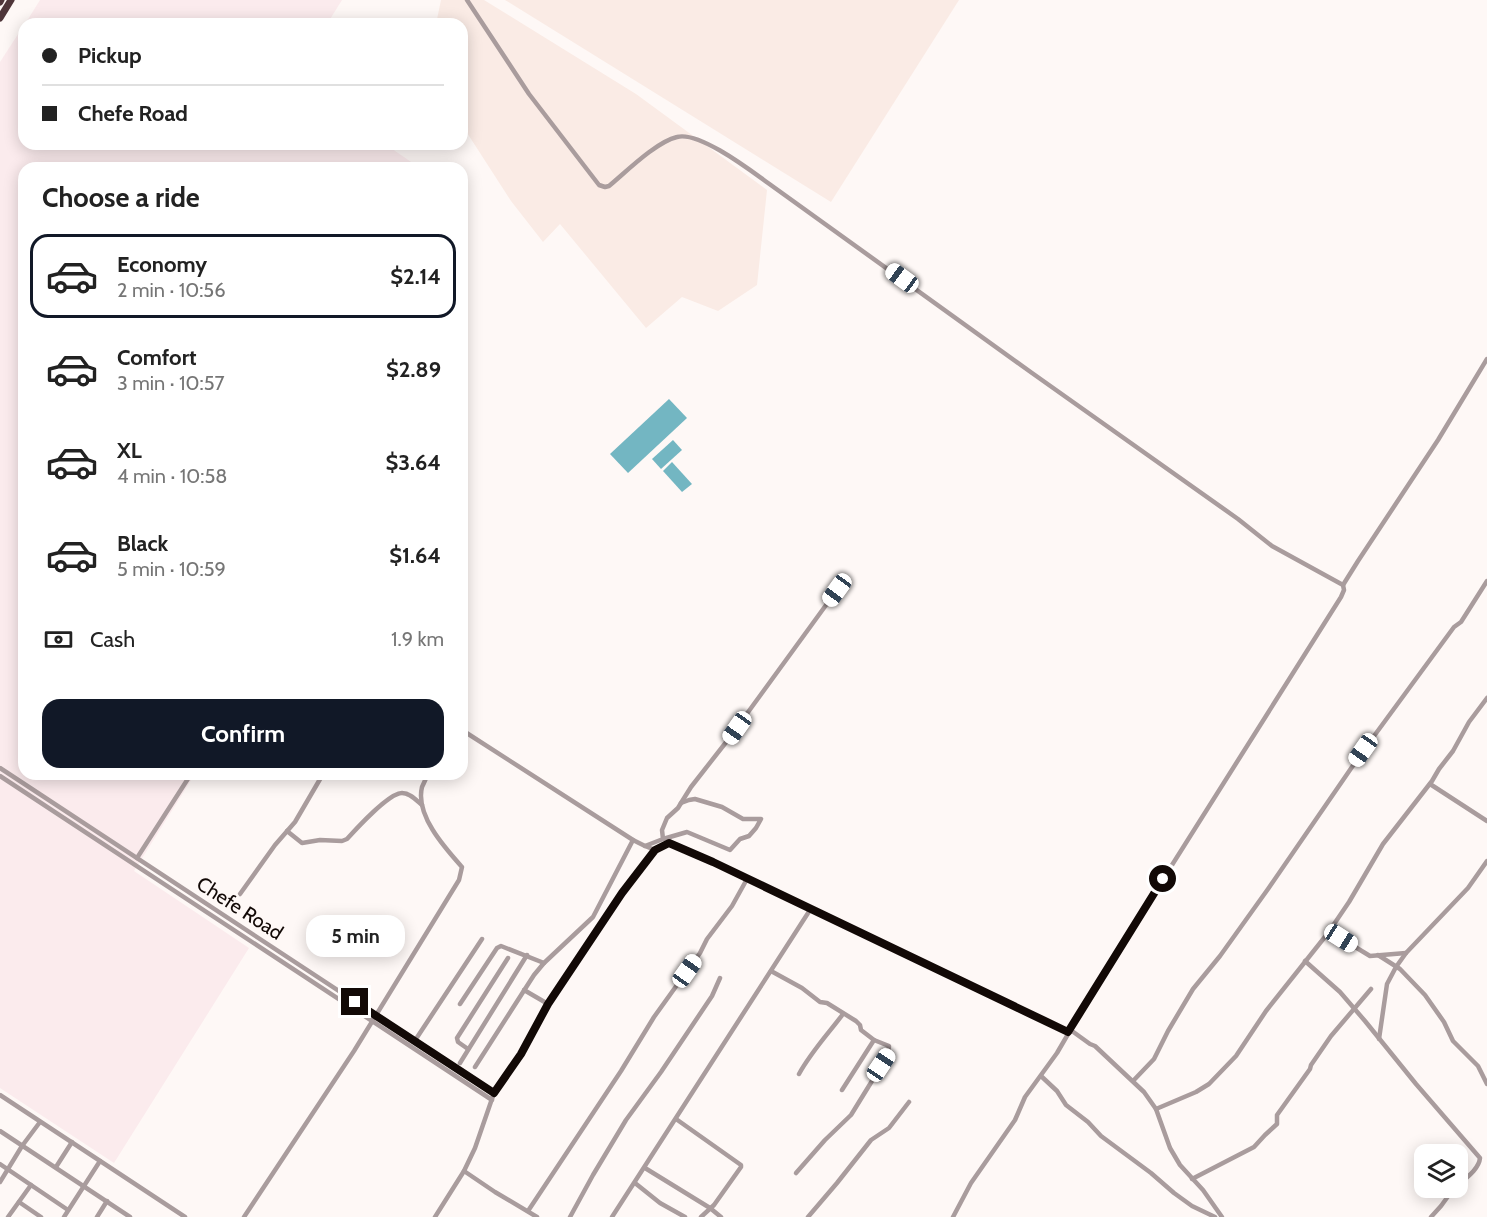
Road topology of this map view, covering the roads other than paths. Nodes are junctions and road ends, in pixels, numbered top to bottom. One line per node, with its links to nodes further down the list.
1 (11, 0): 3 (highway)
2 (467, 0): 6 (street)
3 (0, 18)
4 (1487, 359): 6 (street)
5 (1487, 581): 60 (street)
6 (1343, 585): 50 (street)
7 (837, 590): 18 (street)
8 (1487, 698): 17 (street)
9 (468, 734): 23 (street)
10 (0, 768): 13 (street, Chefe Road)
11 (0, 776): 49 (street, Chefe Road)
12 (18, 780): 26 (street, Chefe Road)
13 (18, 780)
14 (187, 780): 26 (street)
15 (320, 780): 21 (street)
16 (426, 780): 19 (street)
17 (1430, 784): 20 (street); 31 (street)
18 (681, 803): 22 (street); 22 (street)
19 (422, 805): 21 (street); 48 (street)
20 (1487, 821)
21 (287, 831): 29 (street)
22 (663, 839): 24 (street)
23 (633, 840): 24 (street); 38 (street)
24 (645, 846): 25 (street)
25 (655, 850): 28 (street); 45 (street)
26 (137, 858): 48 (street, Chefe Road)
27 (1487, 861): 33 (street)
28 (747, 879): 30 (street); 91 (street)
29 (240, 894)
30 (810, 909): 40 (street); 50 (street)
31 (1329, 931): 35 (street); 37 (street)
32 (482, 939): 53 (street)
33 (1406, 953): 35 (street); 39 (street)
34 (527, 955): 38 (street); 44 (street); 55 (street)
35 (1378, 955): 39 (street)
36 (508, 958): 55 (street)
37 (1305, 961): 46 (street); 67 (street)
38 (544, 963): 43 (street)
39 (1396, 967): 51 (street); 61 (street)
40 (771, 971): 47 (street); 68 (street)
41 (720, 978): 101 (street)
42 (1371, 989): 46 (street)
43 (524, 990): 45 (street); 57 (street)
44 (460, 1004)
45 (548, 1004): 63 (street)
46 (1354, 1009): 51 (street); 81 (street)
47 (843, 1014): 52 (street); 58 (street)
48 (375, 1015): 49 (street); 53 (street, Chefe Road)
49 (371, 1021): 54 (street, Chefe Road); 98 (street)
50 (1068, 1032): 59 (street); 60 (street)
51 (1379, 1039): 80 (street)
52 (874, 1040): 62 (street); 79 (street)
53 (414, 1041): 54 (street); 63 (street, Chefe Road)
54 (411, 1047): 65 (street, Chefe Road)
55 (468, 1049): 56 (street)
56 (460, 1063)
57 (475, 1067)
58 (799, 1074)
59 (1041, 1076): 107 (street); 108 (street)
60 (1133, 1081): 67 (street)
61 (1487, 1084)
62 (842, 1090)
63 (494, 1093): 65 (street)
64 (0, 1095): 69 (street)
65 (492, 1100): 78 (street)
66 (909, 1102): 106 (street)
67 (1156, 1109): 81 (street)
68 (676, 1119): 76 (street); 89 (street)
69 (40, 1122): 71 (street); 72 (street)
70 (0, 1131): 72 (street)
71 (72, 1142): 73 (street); 75 (street)
72 (22, 1146): 75 (street); 77 (street)
73 (100, 1161): 85 (street); 97 (street)
74 (0, 1164): 77 (street)
75 (56, 1167): 85 (street)
76 (645, 1168): 83 (street); 89 (street)
77 (8, 1169): 82 (street); 84 (street)
78 (464, 1171): 91 (street); 99 (street)
79 (796, 1173)
80 (1468, 1177)
81 (1192, 1179): 109 (street)
82 (0, 1182)
83 (635, 1183): 102 (street); 103 (street)
84 (31, 1185): 87 (street); 90 (street)
85 (84, 1186): 88 (street); 90 (street)
86 (1447, 1198): 110 (street)
87 (19, 1202): 92 (street); 93 (street)
88 (106, 1202): 95 (street); 96 (street)
89 (710, 1208): 104 (street); 105 (street)
90 (69, 1210): 94 (street)
91 (528, 1211): 100 (street)
92 (8, 1217)
93 (41, 1217)
94 (64, 1217)
95 (97, 1217)
96 (130, 1217)
97 (185, 1217)
98 (244, 1217)
99 (435, 1217)
100 (537, 1217)
101 (570, 1217)
102 (612, 1217)
103 (685, 1217)
104 (701, 1217)
105 (721, 1217)
106 (808, 1217)
107 (954, 1217)
108 (1215, 1217)
109 (1222, 1217)
110 (1431, 1217)

